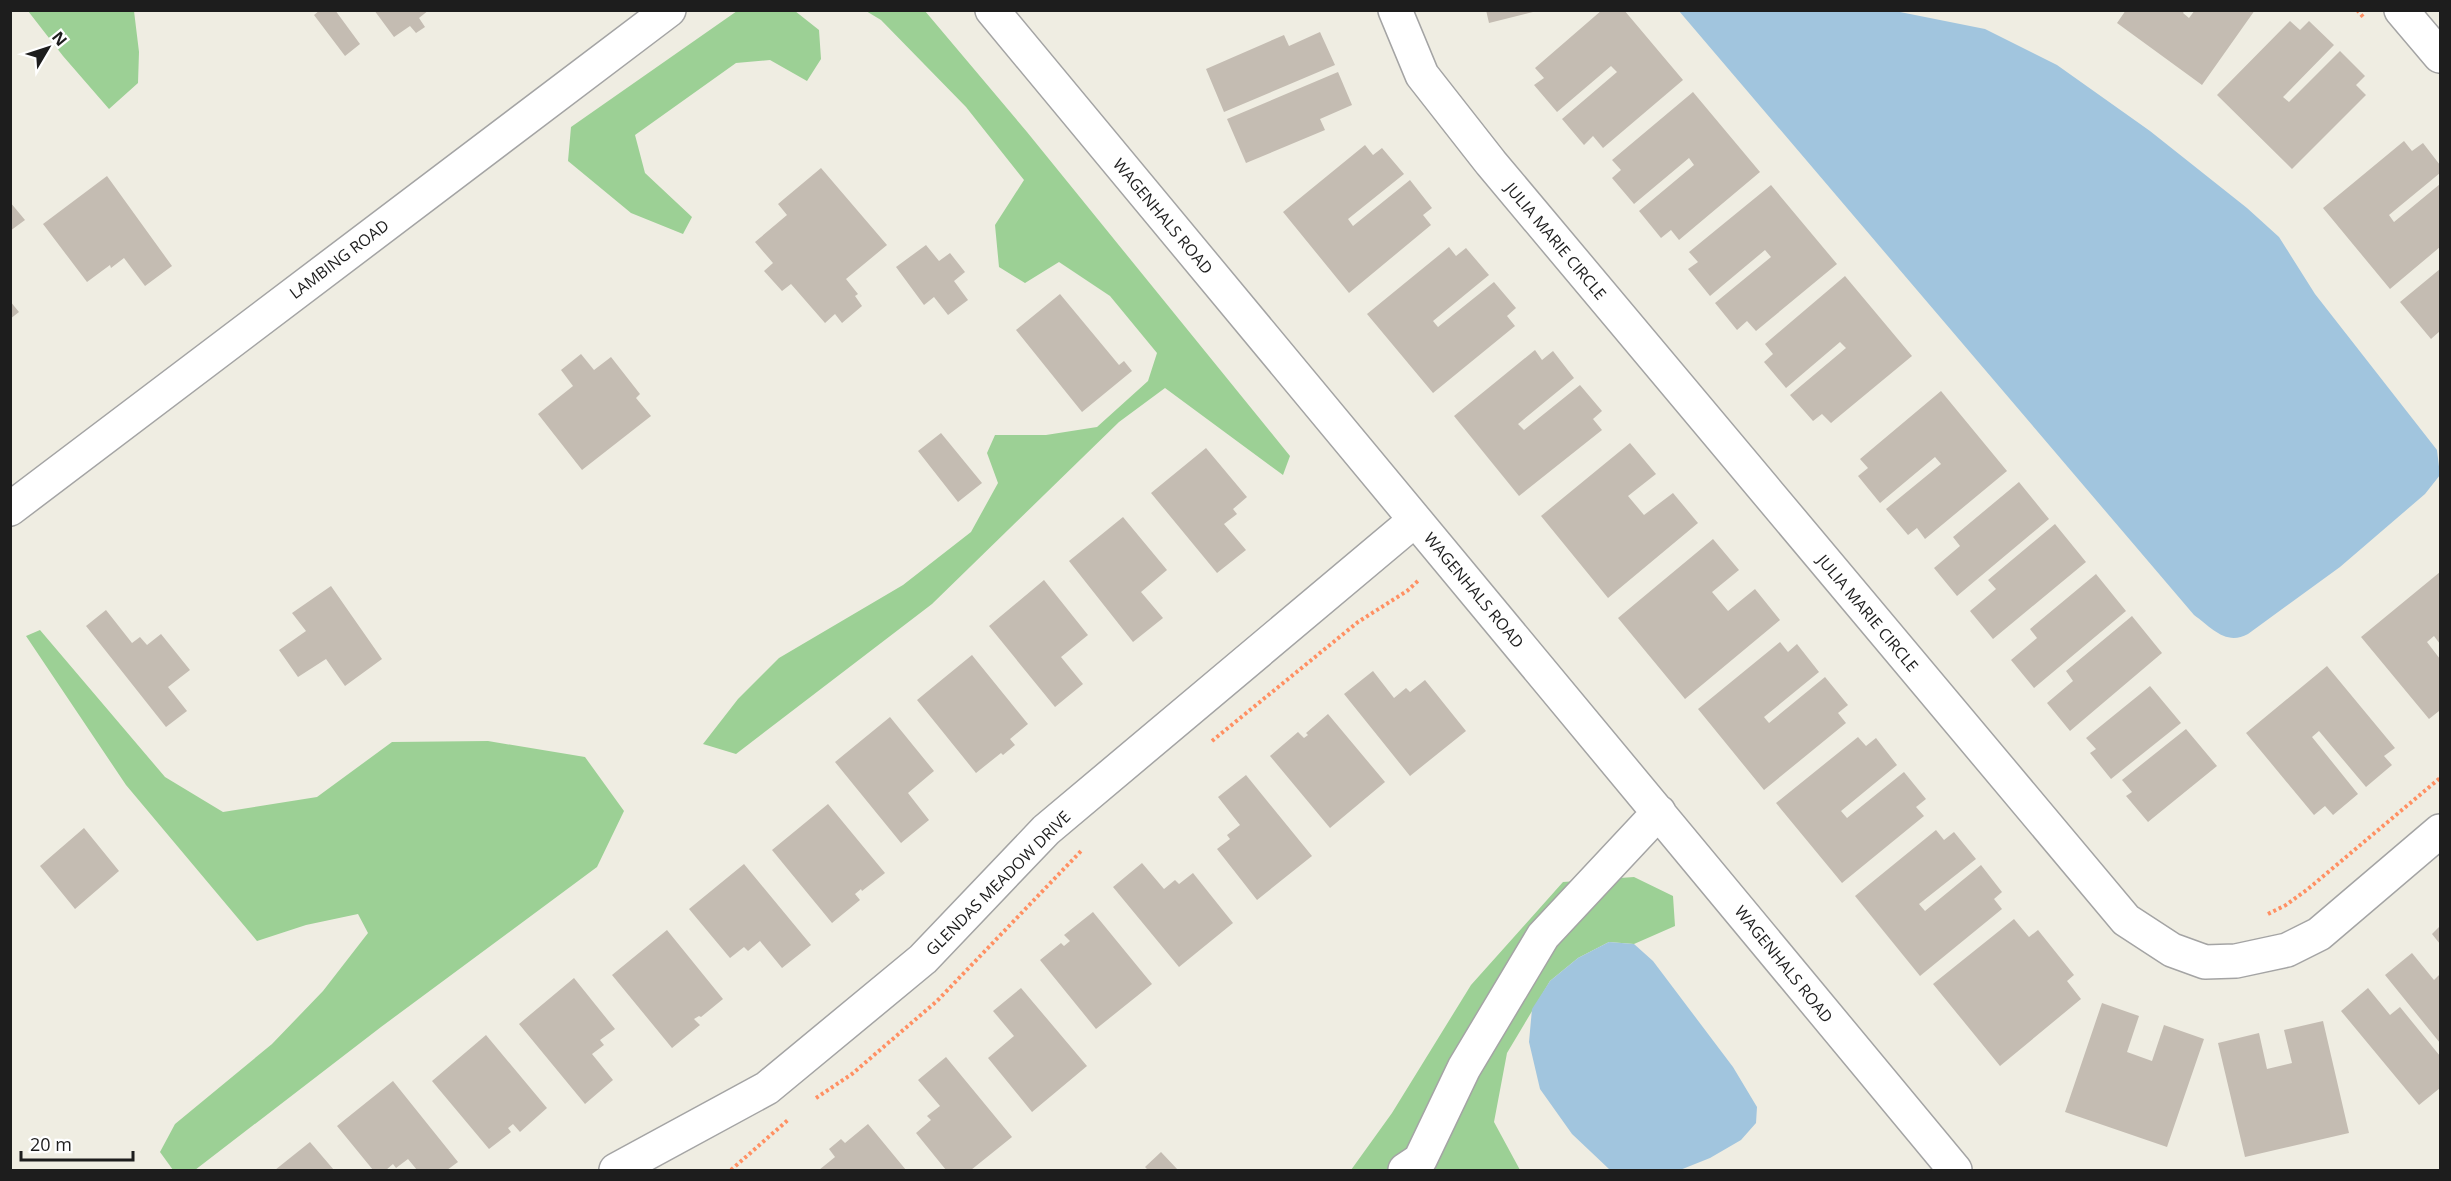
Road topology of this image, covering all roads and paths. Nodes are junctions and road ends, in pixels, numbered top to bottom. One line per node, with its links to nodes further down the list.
1 (992, 10): 7 (street, WAGENHALS ROAD)
2 (1395, 10): 12 (street, JULIA MARIE CIRCLE)
3 (2401, 10): 5 (street)
4 (654, 15): 6 (street, LAMBING ROAD)
5 (2440, 56)
6 (10, 509)
7 (1415, 520): 11 (street, WAGENHALS ROAD); 17 (street, GLENDAS MEADOW DRIVE)
8 (1425, 575): 9 (path)
9 (1205, 747)
10 (2440, 778): 14 (path)
11 (1659, 812): 19 (street); 20 (street, WAGENHALS ROAD)
12 (2440, 831)
13 (1087, 845): 15 (path)
14 (2265, 916)
15 (810, 1103)
16 (795, 1115): 18 (path)
17 (616, 1170)
18 (732, 1170)
19 (1405, 1170)
20 (1955, 1170)

